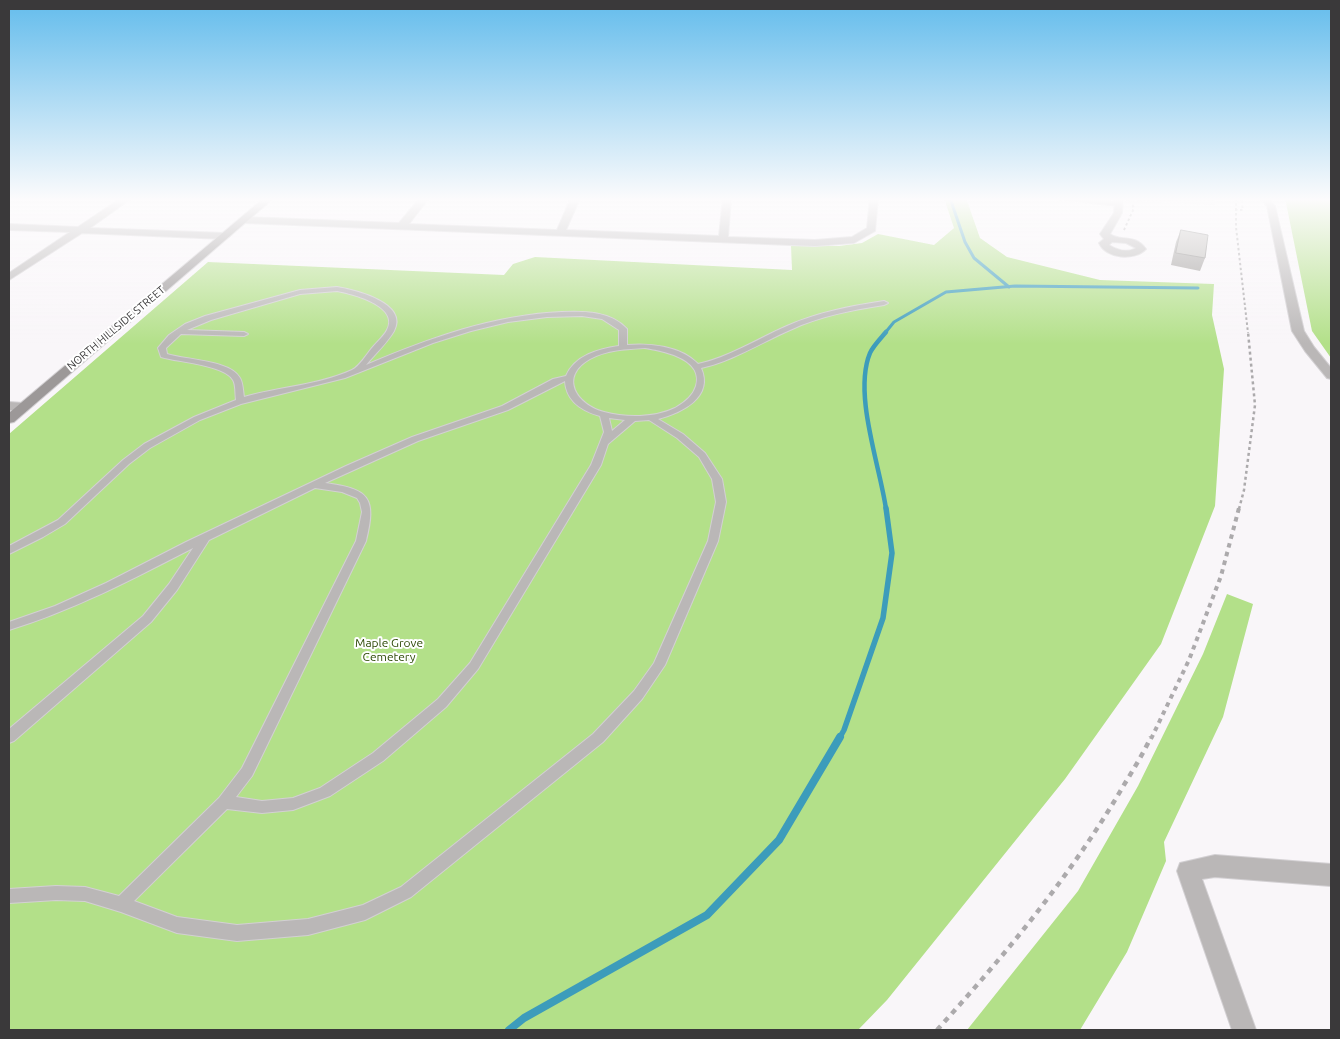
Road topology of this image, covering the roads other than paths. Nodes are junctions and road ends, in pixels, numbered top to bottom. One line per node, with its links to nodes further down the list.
1 (54, 246): 4 (street)
2 (214, 246): 15 (main road, NORTH HILLSIDE STREET)
3 (1280, 246): 11 (street)
4 (9, 277)
5 (884, 303): 9 (lane)
6 (180, 332): 7 (lane); 10 (lane); 13 (lane)
7 (244, 334)
8 (623, 347): 9 (lane); 10 (lane); 12 (lane)
9 (696, 366): 17 (lane)
10 (357, 370): 13 (lane)
11 (1331, 375)
12 (570, 377): 16 (lane); 21 (lane)
13 (241, 402): 23 (lane)
14 (9, 406): 15 (street)
15 (23, 407): 18 (main road, NORTH HILLSIDE STREET)
16 (604, 415): 19 (lane); 20 (lane)
17 (650, 417): 19 (lane); 29 (lane)
18 (9, 419)
19 (632, 419): 20 (lane)
20 (605, 443): 26 (lane)
21 (315, 485): 22 (lane); 26 (lane)
22 (205, 538): 24 (lane); 25 (lane)
23 (9, 550)
24 (9, 626)
25 (9, 737)
26 (224, 802): 29 (lane)
27 (1331, 875): 30 (street)
28 (9, 896): 29 (lane)
29 (121, 904)
30 (1244, 1030)

